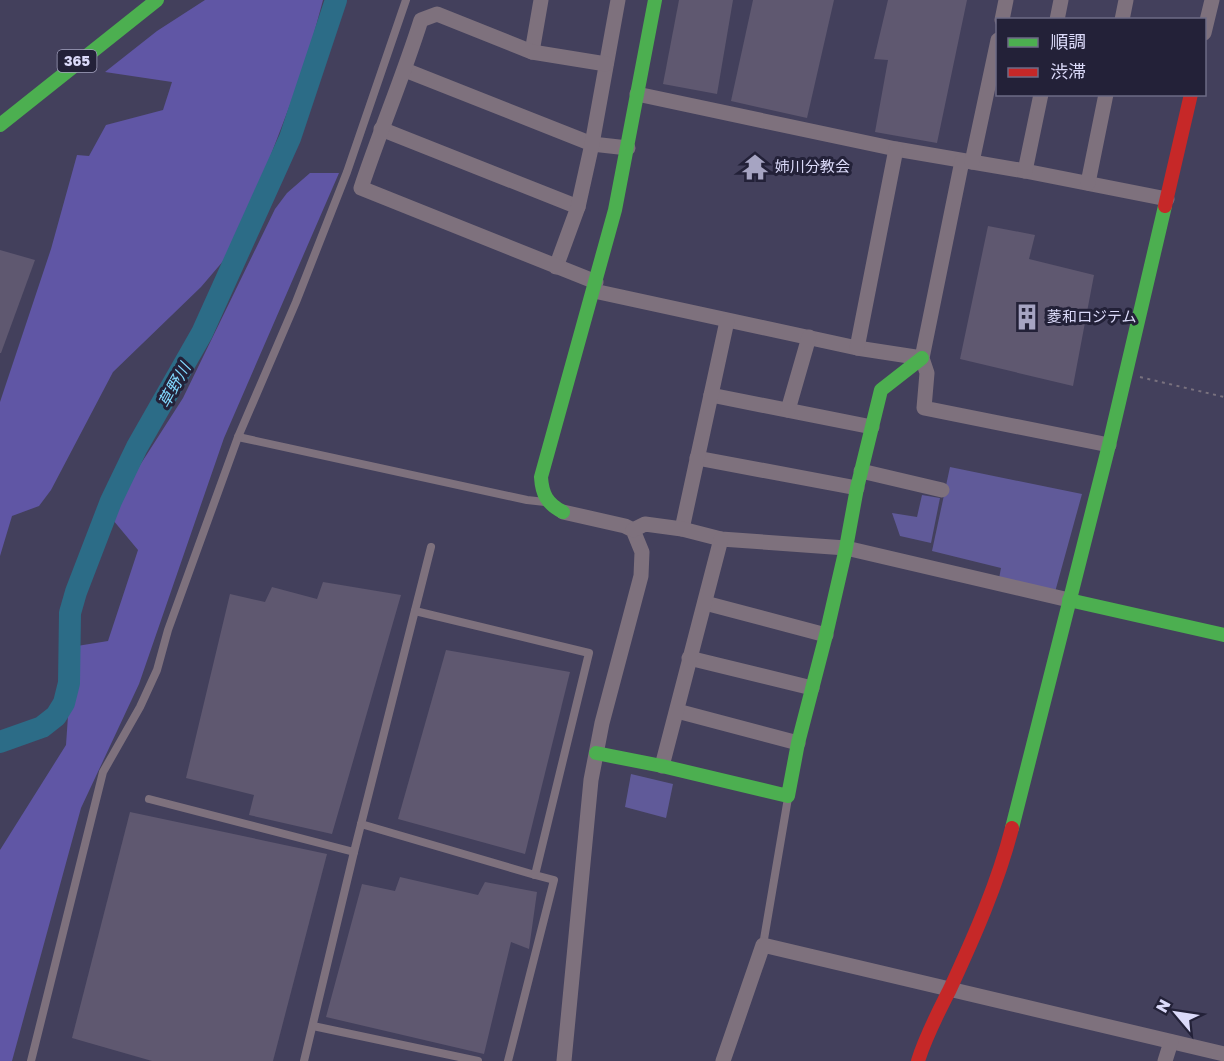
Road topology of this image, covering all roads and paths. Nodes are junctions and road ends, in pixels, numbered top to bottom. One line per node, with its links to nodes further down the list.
1 (157, 0): 22 (main road, 365)
2 (406, 0): 43 (lane)
3 (541, 0): 15 (street)
4 (618, 0): 16 (street)
5 (652, 0): 18 (main road)
6 (1006, 0): 10 (street)
7 (1061, 0): 11 (street)
8 (1125, 0): 12 (street)
9 (1212, 0): 13 (street)
10 (1002, 18)
11 (1057, 18)
12 (1122, 18)
13 (1206, 25)
14 (996, 48): 27 (street)
15 (532, 52): 16 (street); 17 (street)
16 (606, 64): 24 (street)
17 (405, 70): 23 (street); 24 (street)
18 (638, 94): 25 (main road); 26 (street)
19 (1041, 96): 28 (street)
20 (1106, 96): 29 (street)
21 (1191, 96): 30 (main road)
22 (0, 125)
23 (381, 129): 31 (street); 32 (street)
24 (592, 144): 25 (street); 31 (street)
25 (628, 148): 33 (main road)
26 (896, 149): 27 (street); 36 (street)
27 (967, 162): 28 (street); 37 (street)
28 (1025, 171): 29 (street)
29 (1088, 183): 30 (street)
30 (1167, 199): 38 (main road)
31 (578, 207): 32 (street)
32 (556, 267): 33 (street)
33 (595, 287): 34 (street); 49 (main road)
34 (727, 321): 35 (street); 39 (street)
35 (809, 337): 36 (street); 41 (street)
36 (857, 348): 37 (street)
37 (922, 358): 42 (main road); 44 (street)
38 (1126, 374): 40 (path); 44 (main road)
39 (711, 395): 41 (street); 45 (street)
40 (1224, 397)
41 (788, 410): 42 (street)
42 (872, 427): 46 (main road)
43 (238, 437): 49 (lane); 77 (lane)
44 (1109, 445): 56 (main road)
45 (697, 458): 47 (street); 51 (street)
46 (861, 471): 47 (main road); 48 (street)
47 (857, 488): 55 (main road)
48 (942, 490)
49 (547, 502): 50 (main road)
50 (563, 512): 52 (street)
51 (682, 529): 52 (street); 53 (street)
52 (633, 530): 65 (street)
53 (721, 539): 55 (street); 57 (street)
54 (431, 547): 58 (lane)
55 (846, 548): 56 (street); 59 (main road)
56 (1069, 600): 60 (main road); 73 (main road)
57 (705, 603): 59 (street); 61 (street)
58 (415, 611): 69 (lane); 71 (lane)
59 (826, 634): 62 (main road)
60 (1224, 635)
61 (689, 658): 62 (street); 63 (street)
62 (812, 688): 64 (main road)
63 (677, 711): 64 (street); 66 (street)
64 (798, 743): 67 (main road)
65 (596, 753): 66 (main road); 81 (street)
66 (662, 766): 67 (main road)
67 (788, 796): 72 (lane)
68 (149, 799): 70 (lane)
69 (361, 824): 70 (lane); 71 (lane)
70 (354, 852): 74 (lane)
71 (535, 875): 80 (lane)
72 (763, 945): 73 (street); 82 (street)
73 (950, 988): 75 (street); 83 (main road)
74 (313, 1026): 78 (lane); 79 (lane)
75 (1171, 1042): 76 (street); 84 (street)
76 (1224, 1054)
77 (31, 1061)
78 (304, 1061)
79 (478, 1061)
80 (508, 1061)
81 (564, 1061)
82 (723, 1061)
83 (918, 1061)
84 (1165, 1061)

